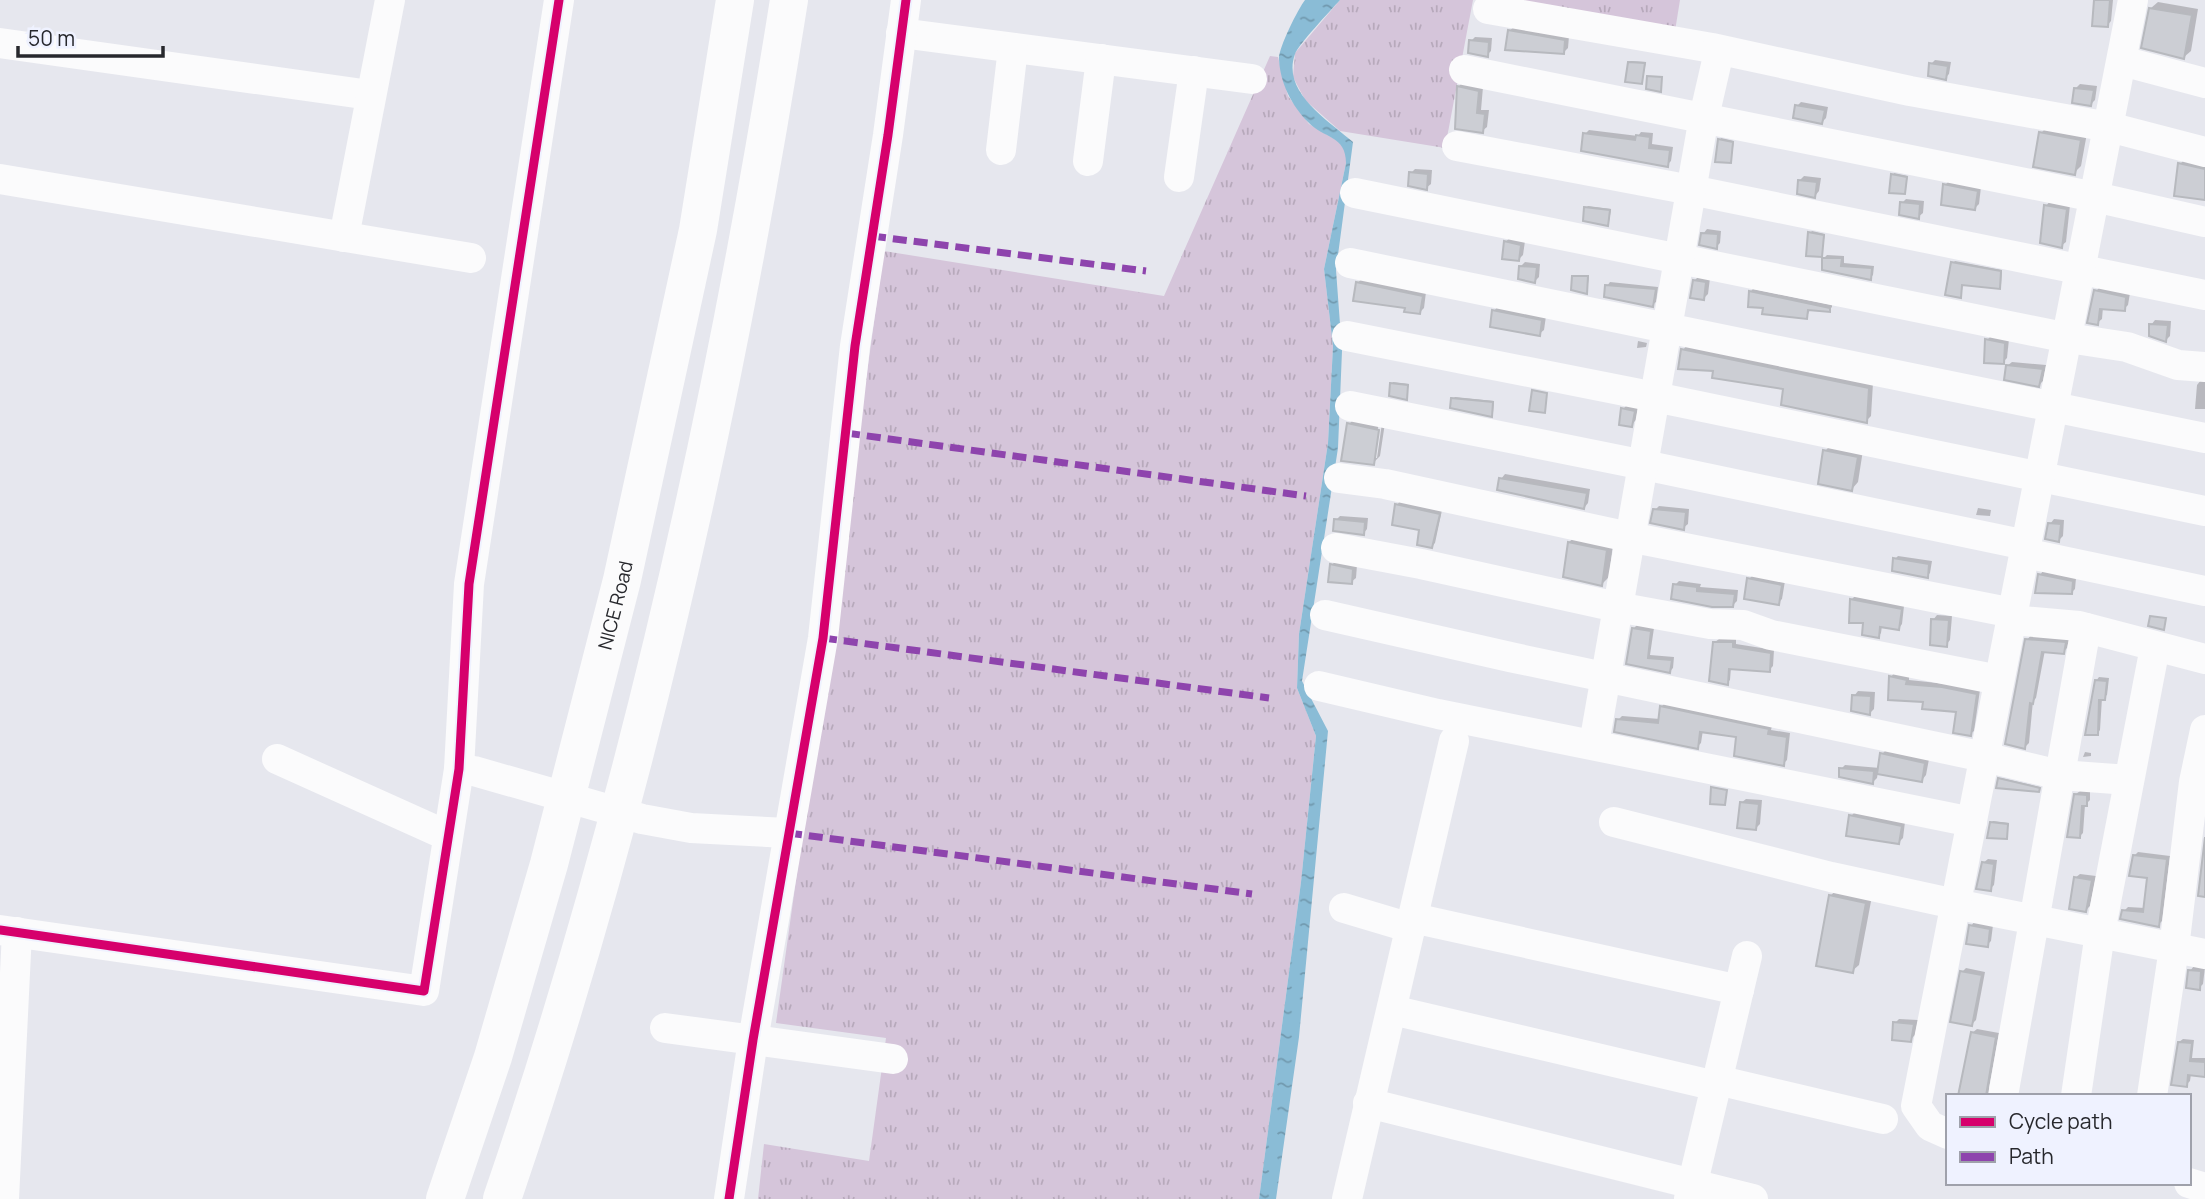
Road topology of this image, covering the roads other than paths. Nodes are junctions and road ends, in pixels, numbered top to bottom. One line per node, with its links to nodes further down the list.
1 (390, 0): 18 (street)
2 (559, 0): 67 (street)
3 (735, 0): 99 (highway, NICE Road)
4 (789, 0): 100 (highway)
5 (906, 0): 8 (street)
6 (2133, 0): 13 (street)
7 (1488, 9): 11 (street)
8 (901, 33): 10 (street); 72 (street)
9 (0, 43): 18 (street)
10 (1013, 48): 12 (street); 22 (street)
11 (1716, 50): 19 (street); 20 (street)
12 (1101, 59): 15 (street); 24 (street)
13 (2122, 61): 17 (street); 20 (street)
14 (1464, 70): 19 (street)
15 (1194, 71): 16 (street); 25 (street)
16 (1252, 79)
17 (2205, 83)
18 (370, 95): 31 (street)
19 (1703, 117): 27 (street); 29 (street)
20 (2109, 127): 23 (street); 29 (street)
21 (1457, 146): 27 (street)
22 (1001, 150)
23 (2205, 152)
24 (1088, 161)
25 (1179, 177)
26 (0, 179): 31 (street)
27 (1691, 190): 33 (street); 35 (street)
28 (1355, 194): 33 (street)
29 (2095, 197): 30 (street); 35 (street)
30 (2205, 222)
31 (344, 237): 32 (street)
32 (471, 258)
33 (1679, 259): 37 (street); 39 (street)
34 (1350, 263): 37 (street)
35 (2081, 269): 36 (street); 39 (street)
36 (2205, 295)
37 (1667, 326): 41 (street); 43 (street)
38 (1346, 336): 41 (street)
39 (2068, 338): 40 (street); 43 (street)
40 (2205, 367)
41 (1655, 397): 45 (street); 46 (street)
42 (1350, 406): 45 (street)
43 (2053, 409): 44 (street); 46 (street)
44 (2205, 438)
45 (1644, 465): 49 (street); 51 (street)
46 (2040, 477): 48 (street); 51 (street)
47 (1339, 478): 49 (street)
48 (2205, 511)
49 (1629, 537): 53 (street); 55 (street)
50 (1336, 548): 53 (street)
51 (2026, 549): 52 (street); 55 (street)
52 (2205, 591)
53 (1618, 607): 59 (street); 60 (street)
54 (1325, 615): 59 (street)
55 (2012, 616): 56 (street); 60 (street)
56 (2086, 628): 57 (street); 68 (street)
57 (2155, 647): 58 (street); 69 (street)
58 (2205, 659)
59 (1606, 677): 64 (street); 65 (street)
60 (2000, 680): 65 (street)
61 (1319, 686): 64 (street)
62 (2205, 730): 80 (street)
63 (1454, 741): 77 (street)
64 (1594, 744): 71 (street)
65 (1984, 757): 68 (street); 71 (street)
66 (277, 759): 73 (street)
67 (459, 769): 72 (street); 73 (street)
68 (2060, 774): 69 (street); 76 (street)
69 (2129, 780): 79 (street)
70 (1614, 822): 74 (street)
71 (1972, 822): 74 (street)
72 (788, 833): 86 (street)
73 (448, 836): 78 (street)
74 (1955, 904): 76 (street); 95 (street)
75 (1343, 908): 77 (street)
76 (2034, 920): 79 (street); 90 (street)
77 (1412, 923): 83 (street); 84 (street)
78 (8, 931): 87 (street)
79 (2100, 933): 80 (street); 91 (street)
80 (2175, 948): 81 (street); 92 (street)
81 (2205, 954)
82 (1747, 956): 83 (street)
83 (1739, 990): 89 (street)
84 (1392, 1010): 89 (street); 93 (street)
85 (665, 1028): 86 (street)
86 (753, 1040): 88 (street); 101 (street)
87 (6, 1053): 96 (street)
88 (893, 1059)
89 (1717, 1083): 94 (street); 97 (street)
90 (2003, 1094)
91 (2076, 1094)
92 (2152, 1094)
93 (1368, 1103): 97 (street); 102 (street)
94 (1883, 1118)
95 (1946, 1133)
96 (3, 1145): 98 (street)
97 (1691, 1191): 103 (street)
98 (4, 1199)
99 (445, 1199)
100 (502, 1199)
101 (729, 1199)
102 (1349, 1199)
103 (1753, 1199)

